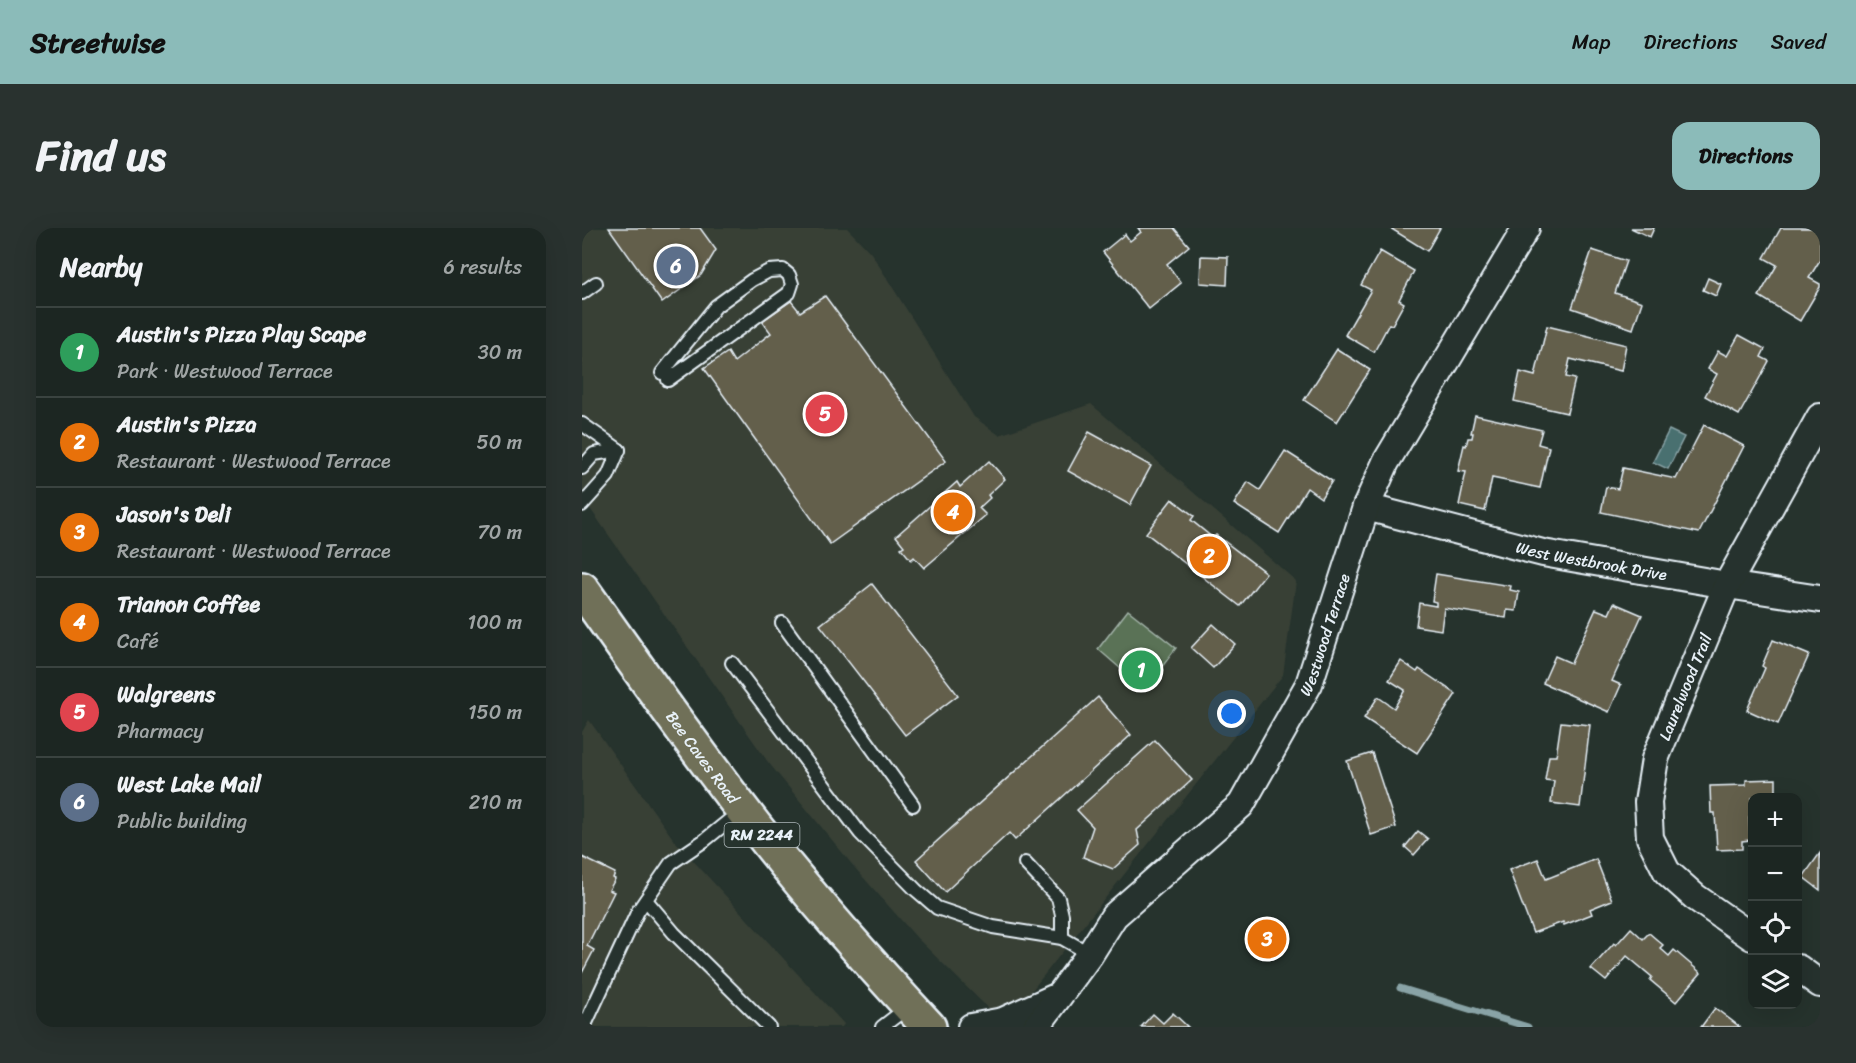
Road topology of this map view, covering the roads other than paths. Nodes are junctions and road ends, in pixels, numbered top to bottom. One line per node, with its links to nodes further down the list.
1 (1526, 228): 10 (street, Westwood Terrace)
2 (596, 283): 3 (lane)
3 (582, 293)
4 (665, 376): 4 (lane)
5 (1820, 417): 11 (street, Laurelwood Trail)
6 (582, 424): 7 (lane)
7 (619, 450): 8 (lane); 9 (lane)
8 (582, 468)
9 (582, 505)
10 (1366, 507): 11 (street, West Westbrook Drive); 22 (street, Westwood Terrace)
11 (1727, 585): 13 (street, West Westbrook Drive); 20 (street, Laurelwood Trail)
12 (582, 589): 17 (main road, Bee Caves Road / RM 2244)
13 (1820, 599)
14 (782, 623): 16 (lane)
15 (732, 663): 21 (lane)
16 (913, 805)
17 (742, 810): 19 (lane); 26 (main road, Bee Caves Road / RM 2244)
18 (1025, 863): 21 (lane)
19 (646, 900): 27 (lane); 28 (lane)
20 (1748, 934)
21 (1062, 938): 22 (lane)
22 (1090, 954): 25 (street, Westwood Terrace)
23 (1802, 971): 24 (street)
24 (1820, 984)
25 (1059, 996): 30 (street, Westwood Terrace); 31 (street, Westwood Terrace)
26 (919, 1016): 29 (lane)
27 (584, 1027)
28 (769, 1027)
29 (882, 1027)
30 (971, 1027)
31 (1036, 1027)

